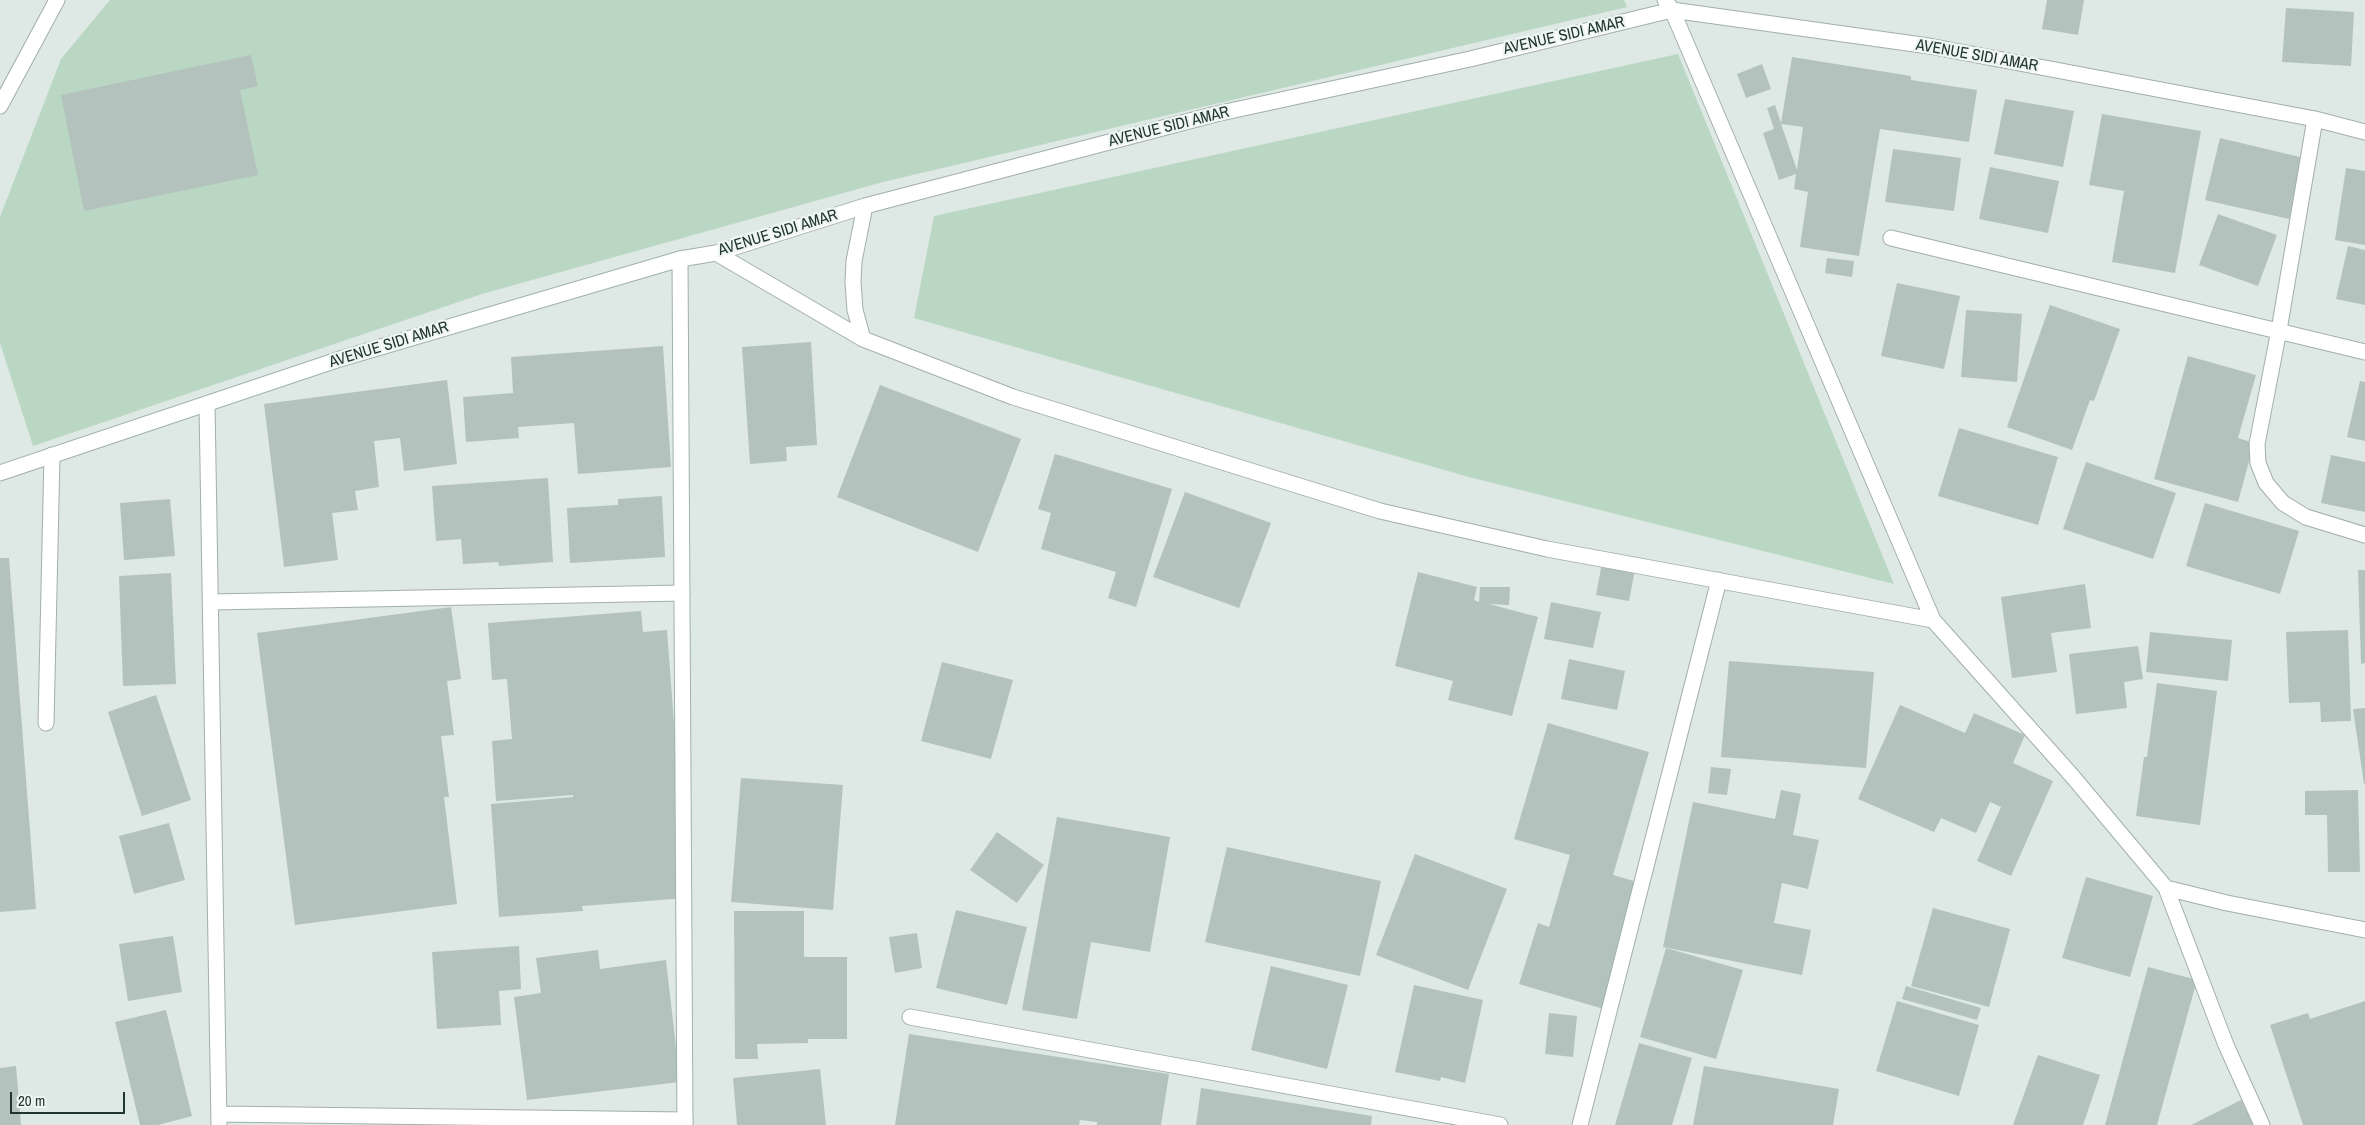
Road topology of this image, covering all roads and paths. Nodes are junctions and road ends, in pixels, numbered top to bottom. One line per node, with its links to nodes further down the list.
1 (57, 0): 3 (street)
2 (1668, 5): 4 (street, AVENUE SIDI AMAR); 6 (street, AVENUE SIDI AMAR); 20 (street)
3 (0, 106)
4 (2315, 120): 5 (street, AVENUE SIDI AMAR); 10 (street)
5 (2365, 132)
6 (865, 206): 8 (street, AVENUE SIDI AMAR); 11 (street)
7 (1891, 238): 10 (street)
8 (716, 253): 9 (street, AVENUE SIDI AMAR); 11 (street)
9 (680, 260): 13 (street, AVENUE SIDI AMAR); 18 (street)
10 (2279, 330): 12 (street); 16 (street)
11 (863, 339): 17 (street)
12 (2365, 352)
13 (208, 404): 14 (street, AVENUE SIDI AMAR); 19 (street)
14 (52, 455): 15 (street, AVENUE SIDI AMAR); 21 (street)
15 (0, 473)
16 (2365, 535)
17 (1719, 580): 20 (street); 29 (street)
18 (682, 593): 19 (street); 27 (street)
19 (211, 602): 25 (street)
20 (1933, 620): 22 (street)
21 (46, 723)
22 (2166, 888): 23 (street); 30 (street)
23 (2365, 930)
24 (910, 1017): 28 (street)
25 (219, 1119): 26 (street)
26 (448, 1120): 27 (street)
27 (685, 1122)
28 (1500, 1125)
29 (1580, 1125)
30 (2262, 1125)

